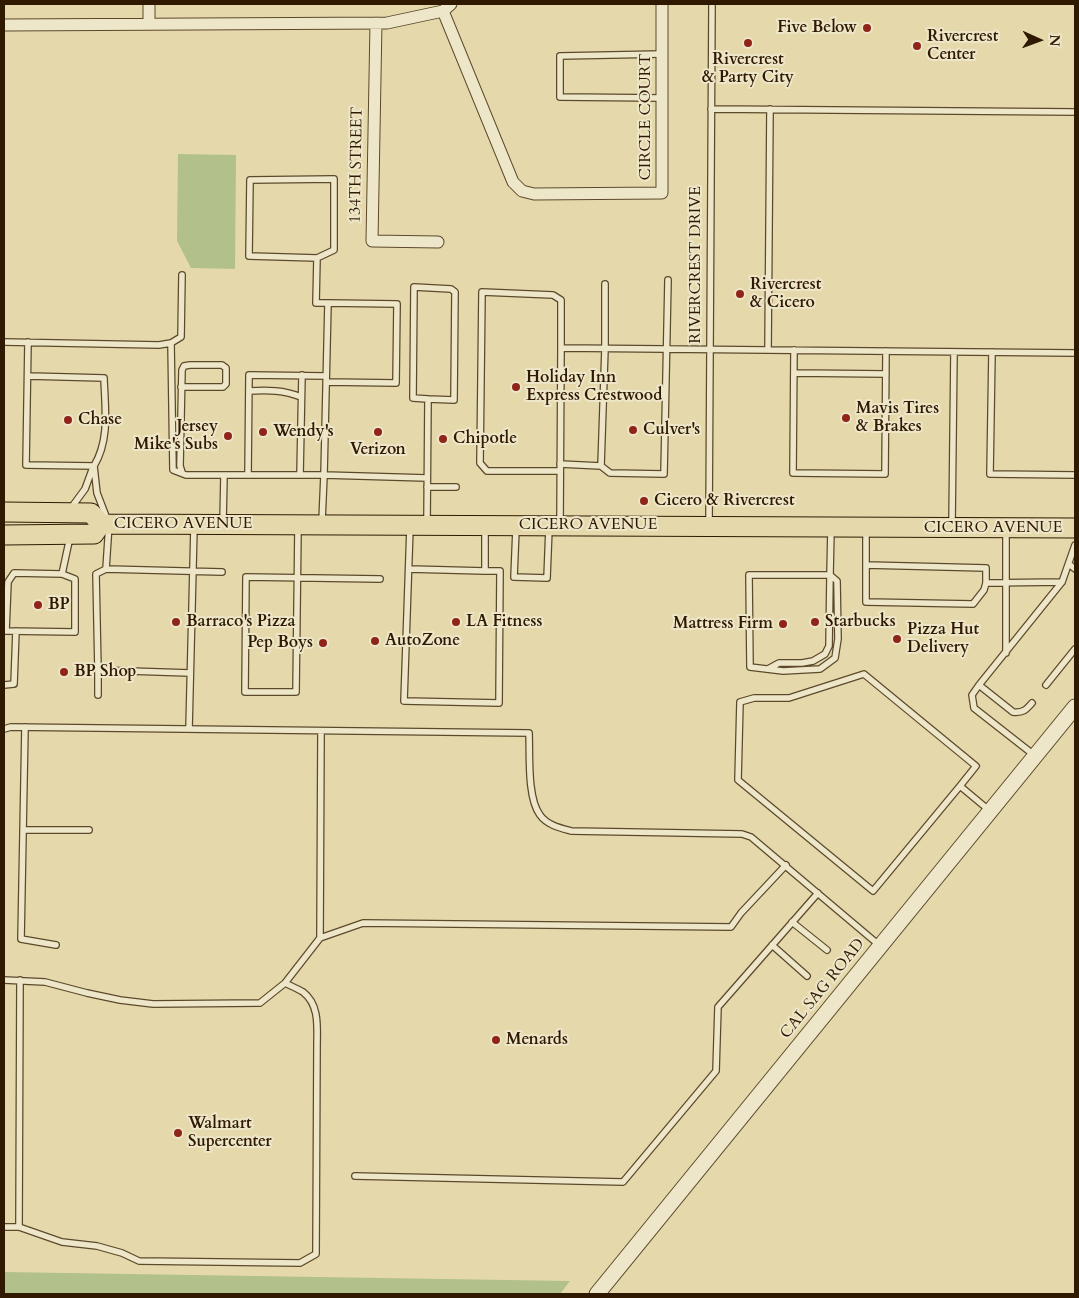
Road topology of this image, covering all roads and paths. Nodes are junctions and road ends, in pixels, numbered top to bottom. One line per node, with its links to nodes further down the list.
1 (149, 4): 5 (street)
2 (662, 4): 8 (street, CIRCLE COURT)
3 (712, 4): 10 (lane, RIVERCREST DRIVE)
4 (447, 7): 6 (street); 9 (street, CIRCLE COURT)
5 (149, 23): 6 (street); 7 (street)
6 (376, 23): 13 (street, 134TH STREET)
7 (4, 24)
8 (662, 54): 9 (street, CIRCLE COURT); 9 (lane)
9 (662, 98)
10 (711, 109): 11 (lane); 25 (lane, RIVERCREST DRIVE)
11 (770, 110): 12 (lane); 26 (lane)
12 (1075, 112)
13 (438, 242)
14 (317, 258): 14 (lane); 18 (lane)
15 (182, 275): 21 (lane)
16 (668, 280): 24 (lane)
17 (605, 284): 23 (lane)
18 (328, 303): 36 (lane); 36 (lane)
19 (4, 342): 20 (lane)
20 (28, 342): 21 (lane); 35 (lane)
21 (171, 343): 45 (lane)
22 (561, 348): 23 (lane); 41 (lane); 44 (lane)
23 (605, 348): 24 (lane); 43 (lane)
24 (667, 349): 25 (lane); 43 (lane)
25 (710, 349): 26 (lane); 65 (lane, RIVERCREST DRIVE)
26 (768, 350): 27 (lane)
27 (794, 350): 28 (lane); 32 (lane)
28 (886, 351): 29 (lane); 33 (lane)
29 (954, 352): 30 (lane); 68 (lane)
30 (992, 352): 31 (lane); 47 (lane)
31 (1075, 353)
32 (794, 373): 33 (lane); 33 (lane)
33 (886, 374)
34 (302, 375): 36 (lane); 38 (lane); 39 (lane)
35 (28, 376): 42 (lane); 42 (lane)
36 (326, 379): 50 (lane)
37 (182, 387): 37 (lane); 45 (lane)
38 (249, 391): 39 (lane); 48 (lane)
39 (301, 397): 49 (lane)
40 (428, 399): 40 (lane); 51 (lane)
41 (560, 464): 43 (lane); 44 (lane)
42 (94, 466): 55 (lane); 56 (lane)
43 (601, 466)
44 (560, 471): 64 (lane)
45 (182, 472): 46 (lane)
46 (224, 474): 48 (lane); 58 (lane)
47 (1075, 474)
48 (248, 475): 49 (lane)
49 (300, 475): 50 (lane)
50 (324, 475): 51 (lane); 60 (lane)
51 (427, 478): 52 (lane)
52 (427, 487): 53 (lane); 61 (lane)
53 (456, 487)
54 (4, 512): 55 (main road, CICERO AVENUE)
55 (66, 513): 56 (main road, CICERO AVENUE)
56 (105, 524): 57 (main road, CICERO AVENUE); 71 (main road, CICERO AVENUE); 76 (lane)
57 (194, 524): 58 (main road, CICERO AVENUE); 80 (lane)
58 (223, 525): 59 (main road, CICERO AVENUE)
59 (298, 525): 60 (main road, CICERO AVENUE); 84 (lane)
60 (322, 525): 61 (main road, CICERO AVENUE)
61 (418, 525): 62 (main road, CICERO AVENUE); 77 (lane)
62 (485, 525): 63 (main road, CICERO AVENUE); 79 (lane)
63 (516, 525): 64 (main road, CICERO AVENUE); 64 (lane)
64 (554, 525): 65 (main road, CICERO AVENUE)
65 (709, 526): 66 (main road, CICERO AVENUE)
66 (831, 526): 67 (main road, CICERO AVENUE); 83 (lane)
67 (866, 527): 68 (main road, CICERO AVENUE); 75 (lane)
68 (952, 527): 69 (main road, CICERO AVENUE)
69 (1006, 528): 70 (main road, CICERO AVENUE); 86 (lane)
70 (1075, 528)
71 (70, 534): 72 (main road, CICERO AVENUE); 82 (lane)
72 (4, 535)
73 (1075, 545): 74 (lane)
74 (1069, 564): 78 (lane); 87 (lane)
75 (866, 565): 88 (lane); 88 (lane)
76 (106, 569): 80 (lane); 94 (lane)
77 (409, 569): 79 (lane); 79 (lane)
78 (1075, 569)
79 (485, 571)
80 (193, 572): 81 (lane); 95 (lane)
81 (222, 572)
82 (62, 574): 89 (lane); 90 (lane)
83 (830, 575): 93 (lane); 93 (lane); 93 (lane)
84 (298, 578): 84 (lane); 85 (lane)
85 (380, 579)
86 (1006, 582): 87 (lane); 88 (lane); 92 (lane)
87 (1062, 582): 92 (lane)
88 (986, 583)
89 (5, 631): 90 (lane)
90 (16, 631): 96 (lane)
91 (1075, 649): 98 (lane)
92 (1006, 654): 97 (lane)
93 (768, 669)
94 (98, 670): 95 (lane); 99 (lane)
95 (190, 673): 106 (lane)
96 (4, 684)
97 (979, 684): 100 (lane); 108 (lane)
98 (1046, 685)
99 (98, 695)
100 (1032, 703)
101 (1075, 707): 108 (street, CAL SAG ROAD)
102 (4, 723): 103 (lane)
103 (11, 727): 104 (lane); 105 (lane)
104 (25, 727): 106 (lane); 111 (lane)
105 (4, 729)
106 (189, 729): 107 (lane)
107 (321, 731): 113 (lane); 116 (lane)
108 (1035, 756): 110 (street, CAL SAG ROAD)
109 (960, 786): 109 (lane); 110 (lane)
110 (990, 811): 119 (street, CAL SAG ROAD)
111 (23, 830): 112 (lane); 117 (lane)
112 (89, 830)
113 (786, 865): 114 (lane); 116 (lane)
114 (818, 892): 115 (lane); 119 (lane)
115 (792, 922): 118 (lane); 120 (lane)
116 (320, 938): 124 (lane)
117 (56, 945)
118 (772, 945): 121 (lane); 125 (lane)
119 (881, 946): 128 (street, CAL SAG ROAD)
120 (827, 950)
121 (807, 976)
122 (4, 980): 123 (lane)
123 (20, 980): 124 (lane); 127 (lane)
124 (285, 983): 127 (lane)
125 (355, 1176)
126 (4, 1227): 127 (lane)
127 (20, 1227)
128 (597, 1294)

